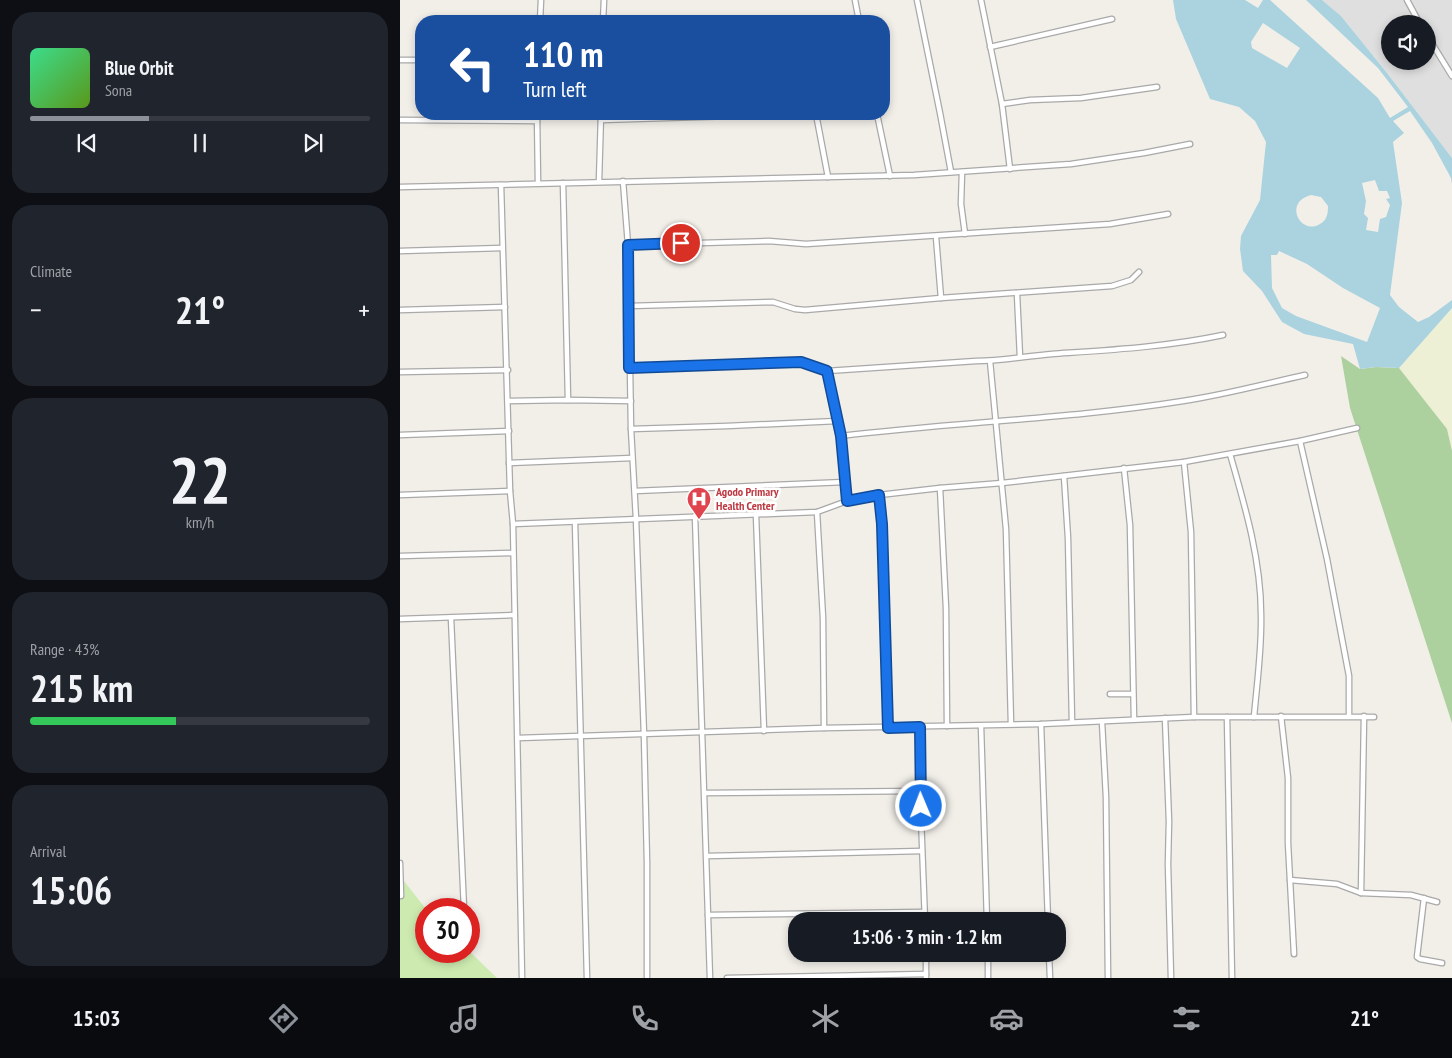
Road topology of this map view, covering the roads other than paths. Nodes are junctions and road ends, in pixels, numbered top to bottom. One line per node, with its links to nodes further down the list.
1 (541, 0): 7 (street)
2 (604, 0): 8 (street)
3 (855, 0): 9 (street)
4 (917, 0): 26 (street)
5 (981, 0): 12 (street)
6 (1406, 0): 10 (street)
7 (540, 15)
8 (603, 15)
9 (858, 15)
10 (1415, 15)
11 (1112, 19): 12 (street)
12 (990, 47): 18 (street)
13 (1436, 50): 16 (street)
14 (400, 60): 15 (street)
15 (415, 60)
16 (1452, 76)
17 (1157, 87): 18 (street)
18 (1002, 104): 25 (street)
19 (400, 120): 23 (street)
20 (601, 120): 31 (street)
21 (817, 120): 29 (street)
22 (878, 120): 28 (street)
23 (537, 121): 32 (street)
24 (1190, 144): 25 (street)
25 (1010, 169): 27 (street)
26 (950, 172): 27 (street); 28 (street)
27 (962, 172): 37 (street)
28 (890, 176): 29 (street)
29 (828, 177): 30 (street)
30 (623, 181): 31 (street); 39 (street)
31 (599, 182): 33 (street)
32 (538, 183): 33 (street); 34 (street)
33 (563, 183): 56 (street)
34 (500, 185): 35 (street); 40 (street)
35 (400, 187)
36 (1168, 214): 37 (street)
37 (965, 234): 38 (street)
38 (936, 236): 39 (street); 44 (street)
39 (628, 245): 45 (street)
40 (502, 248): 41 (street); 46 (street)
41 (400, 251)
42 (1139, 272): 43 (street)
43 (1017, 294): 44 (street); 49 (street)
44 (941, 298): 45 (street)
45 (629, 306): 51 (street)
46 (505, 307): 47 (street); 52 (street)
47 (400, 310)
48 (1222, 335): 49 (street)
49 (1020, 357): 50 (street)
50 (990, 361): 53 (street); 60 (street)
51 (629, 368): 53 (street); 58 (street)
52 (508, 370): 54 (street); 57 (street)
53 (827, 371): 59 (street)
54 (400, 372)
55 (1305, 375): 60 (street)
56 (568, 400): 57 (street); 58 (street)
57 (508, 401): 63 (street)
58 (631, 401): 62 (street)
59 (837, 421): 62 (street); 65 (street)
60 (996, 422): 65 (street); 74 (street)
61 (1358, 428): 66 (street)
62 (631, 429): 68 (street)
63 (509, 431): 64 (street); 70 (street)
64 (400, 435)
65 (841, 436): 73 (street)
66 (1300, 441): 67 (street); 96 (street)
67 (1230, 454): 69 (street); 99 (street)
68 (632, 458): 70 (street); 77 (street)
69 (1184, 462): 71 (street); 98 (street)
70 (509, 463): 76 (street)
71 (1124, 468): 72 (street); 93 (street)
72 (1064, 476): 74 (street); 103 (street)
73 (846, 482): 77 (street); 80 (street)
74 (1002, 483): 75 (street); 105 (street)
75 (940, 488): 79 (street); 107 (street)
76 (510, 491): 78 (street); 86 (street)
77 (635, 491): 84 (street)
78 (400, 495)
79 (879, 495): 80 (street); 111 (street)
80 (847, 501): 81 (street)
81 (818, 512): 82 (street); 110 (street)
82 (756, 515): 83 (street); 112 (street)
83 (696, 516): 84 (street); 113 (street)
84 (636, 520): 85 (street); 114 (street)
85 (575, 522): 86 (street); 115 (street)
86 (513, 524): 87 (street)
87 (513, 553): 88 (street); 89 (street)
88 (400, 556)
89 (514, 616): 90 (street); 116 (street)
90 (452, 618): 91 (street); 125 (street)
91 (400, 619)
92 (1110, 694): 93 (street)
93 (1133, 694): 102 (street)
94 (1227, 716): 98 (street); 99 (street); 148 (street)
95 (1281, 716): 96 (street); 99 (street); 122 (street)
96 (1349, 716): 97 (street)
97 (1364, 716): 100 (street); 123 (street)
98 (1194, 717): 101 (street)
99 (1254, 717)
100 (1374, 717)
101 (1165, 718): 102 (street); 147 (street)
102 (1134, 719): 104 (street)
103 (1072, 722): 104 (street); 106 (street)
104 (1102, 722): 146 (street)
105 (1012, 724): 106 (street); 108 (street)
106 (1041, 724): 130 (street)
107 (947, 726): 108 (street); 109 (street)
108 (981, 726): 129 (street)
109 (920, 727): 111 (street); 117 (street)
110 (824, 728): 111 (street); 112 (street)
111 (888, 728)
112 (764, 731): 113 (street)
113 (703, 732): 114 (street); 118 (street)
114 (644, 735): 115 (street); 141 (street)
115 (582, 736): 116 (street); 140 (street)
116 (518, 738): 139 (street)
117 (920, 791): 118 (street); 119 (street)
118 (705, 793): 120 (street)
119 (922, 851): 120 (street); 128 (street)
120 (707, 856): 132 (street)
121 (400, 863): 124 (street)
122 (1290, 880): 123 (street); 133 (street)
123 (1361, 893): 126 (street)
124 (401, 896)
125 (464, 898)
126 (1424, 898): 127 (street); 137 (street)
127 (1437, 902)
128 (924, 912)
129 (987, 912)
130 (1048, 912)
131 (788, 914): 132 (street)
132 (708, 915): 142 (street)
133 (1294, 954)
134 (926, 962): 138 (street)
135 (988, 962): 144 (street)
136 (1049, 962): 145 (street)
137 (1442, 963)
138 (926, 976): 143 (street)
139 (522, 978)
140 (587, 978)
141 (648, 978)
142 (710, 978)
143 (727, 978)
144 (988, 978)
145 (1050, 978)
146 (1108, 978)
147 (1171, 978)
148 (1232, 978)

